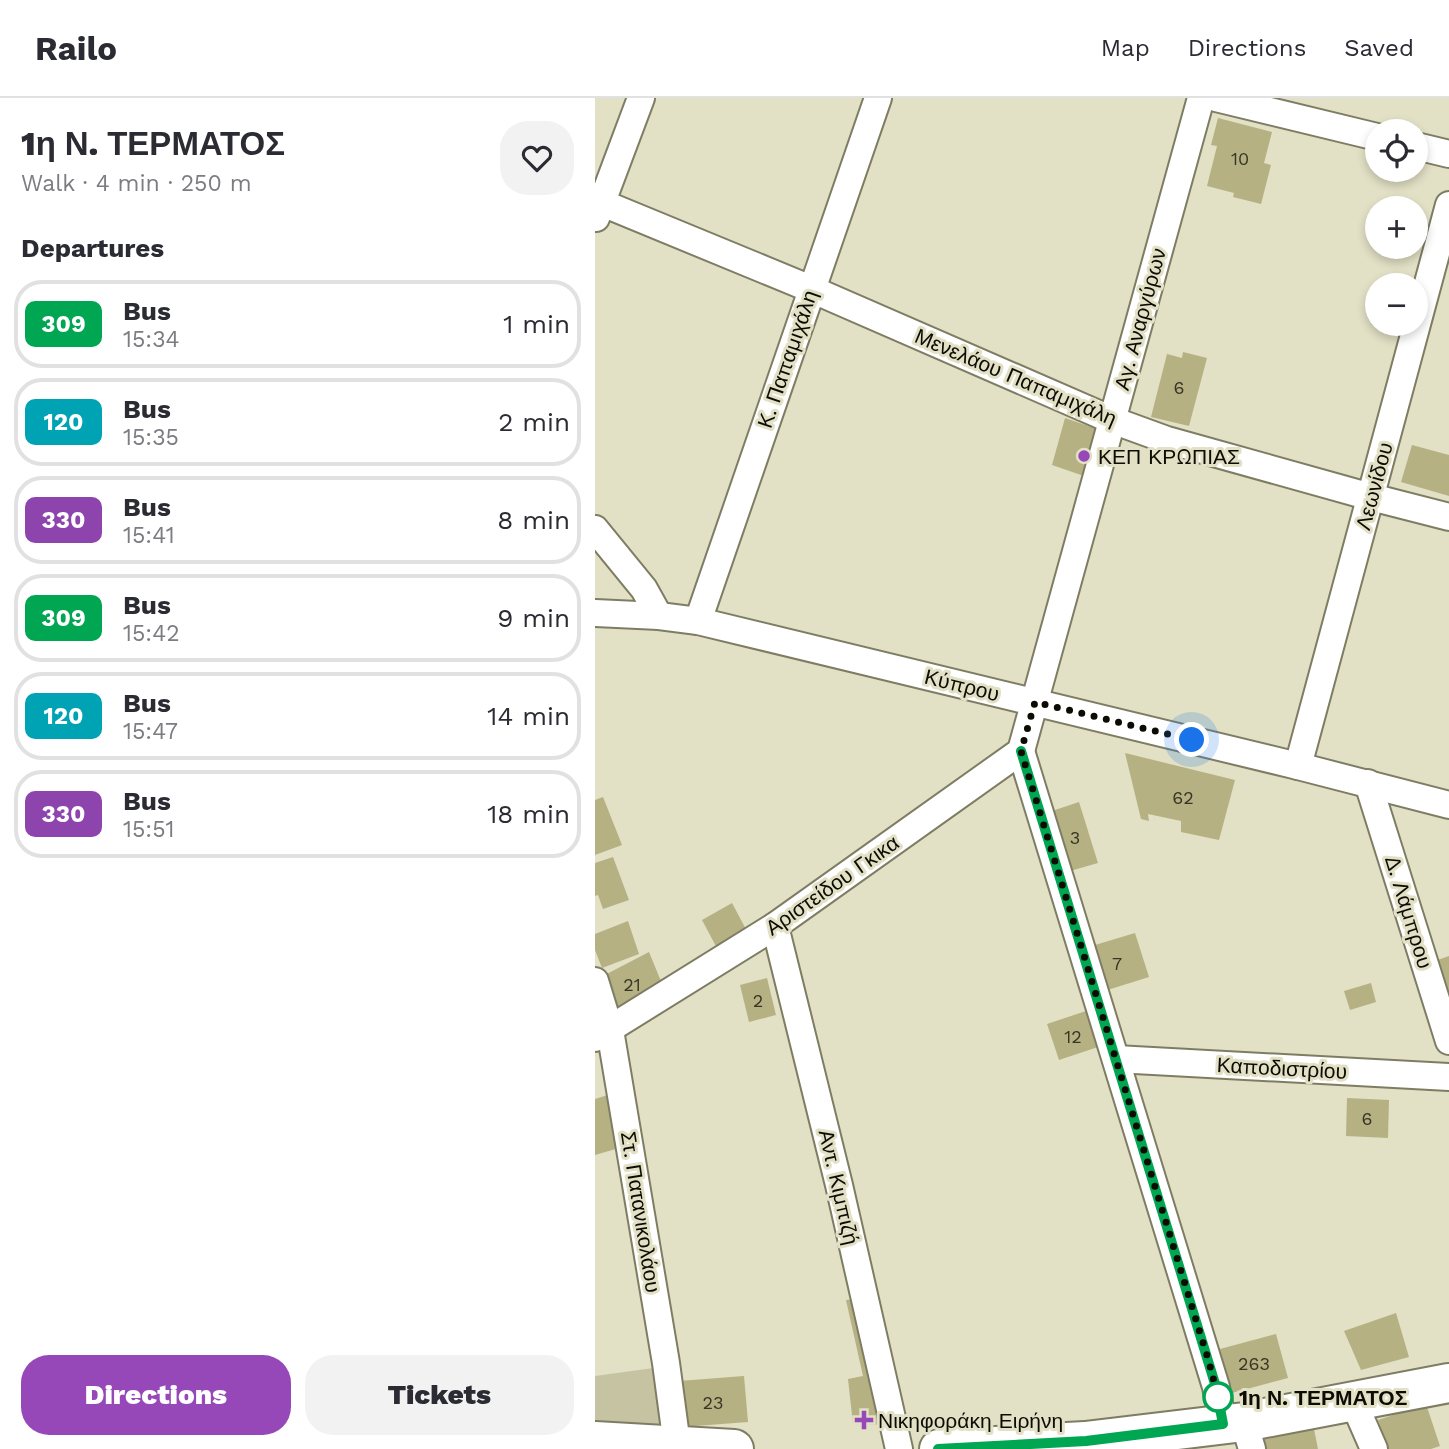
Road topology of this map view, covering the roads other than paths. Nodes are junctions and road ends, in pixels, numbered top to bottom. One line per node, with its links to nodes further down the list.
1 (641, 98): 9 (street)
2 (878, 98): 10 (street, Κ. Παπαμιχάλη)
3 (1201, 98): 11 (street, Αγ. Αναργύρων)
4 (1216, 98): 5 (street)
5 (1365, 134)
6 (1428, 149): 7 (street)
7 (1449, 154)
8 (1449, 205): 12 (street, Λεωνίδου)
9 (597, 208): 10 (street, Μενελάου Παπαμιχάλη)
10 (811, 289): 11 (street, Μενελάου Παπαμιχάλη); 17 (street, Κ. Παπαμιχάλη)
11 (1112, 420): 12 (street, Μενελάου Παπαμιχάλη); 18 (street, Αγ. Αναργύρων)
12 (1371, 497): 13 (street, Μενελάου Παπαμιχάλη); 20 (street, Λεωνίδου)
13 (1449, 517)
14 (595, 529): 16 (street)
15 (595, 613): 16 (street, Κύπρου)
16 (659, 616): 17 (street, Κύπρου)
17 (698, 621): 18 (street, Κύπρου)
18 (1035, 702): 19 (street); 20 (street, Κύπρου)
19 (1021, 751): 23 (street, Αριστείδου Γκικα); 27 (street)
20 (1298, 766): 21 (street, Κύπρου)
21 (1367, 783): 22 (street, Κύπρου); 26 (street, Δ. Λάμπρου)
22 (1449, 805)
23 (775, 926): 25 (street, Αριστείδου Γκικα); 35 (street, Αντ. Κιμπιζή)
24 (595, 981): 25 (street, Στ. Πατανικολάου)
25 (603, 1034): 34 (street, Στ. Πατανικολάου)
26 (1449, 1041)
27 (1116, 1059): 28 (street, Καποδιστρίου); 31 (street)
28 (1449, 1077)
29 (1449, 1383): 30 (main road)
30 (1353, 1401): 31 (main road); 37 (street)
31 (1240, 1432): 33 (main road)
32 (614, 1444): 34 (main road)
33 (1087, 1445): 36 (main road)
34 (706, 1448)
35 (899, 1449)
36 (939, 1449)
37 (1374, 1449)

